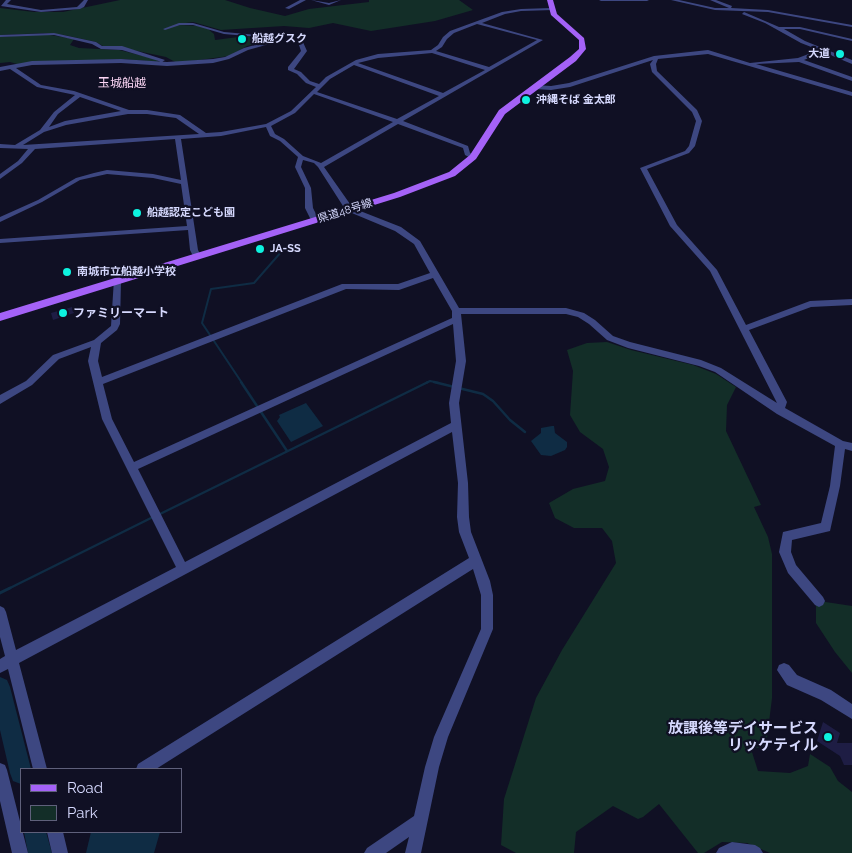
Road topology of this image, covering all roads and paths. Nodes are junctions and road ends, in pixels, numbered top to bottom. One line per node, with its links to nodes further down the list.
1 (9, 0): 17 (street)
2 (86, 0): 17 (street)
3 (286, 0): 11 (street)
4 (314, 0): 5 (street)
5 (339, 0)
6 (600, 0): 12 (street)
7 (647, 0): 12 (street)
8 (673, 0): 18 (street)
9 (712, 0): 15 (street)
10 (729, 0): 15 (street)
11 (302, 1): 16 (street)
12 (626, 1)
13 (48, 3): 17 (street)
14 (550, 4): 19 (street); 42 (main road, 県道48号線)
15 (725, 5): 18 (street)
16 (287, 8)
17 (50, 10)
18 (739, 11): 20 (street); 21 (street)
19 (478, 22): 29 (street); 38 (street)
20 (852, 27): 25 (street)
21 (777, 28): 25 (street); 30 (street)
22 (164, 29): 24 (street)
23 (0, 36): 36 (street)
24 (273, 37): 36 (street); 41 (street)
25 (842, 38): 26 (street); 27 (street)
26 (852, 40)
27 (837, 42)
28 (832, 47): 30 (street)
29 (432, 51): 34 (street); 38 (street)
30 (825, 51): 32 (street); 33 (street)
31 (654, 58): 35 (street); 42 (street); 72 (street)
32 (799, 60): 35 (street); 40 (street)
33 (852, 62)
34 (353, 63): 41 (street); 46 (street)
35 (741, 63): 44 (street)
36 (167, 64): 37 (street)
37 (12, 68): 39 (street); 45 (street)
38 (489, 68): 46 (street)
39 (0, 69)
40 (852, 79)
41 (319, 86): 43 (street)
42 (535, 87): 57 (main road, 県道48号線)
43 (313, 92): 48 (street); 49 (street)
44 (852, 94)
45 (79, 95): 47 (street); 50 (street)
46 (442, 95): 48 (street)
47 (128, 112): 50 (street); 51 (street)
48 (397, 122): 57 (street); 58 (street)
49 (268, 125): 51 (street); 56 (street)
50 (42, 130): 54 (street)
51 (205, 135): 52 (street)
52 (178, 136): 55 (street); 60 (street)
53 (0, 146): 54 (street)
54 (16, 147): 55 (street)
55 (33, 148): 59 (street)
56 (301, 157): 58 (street); 63 (street)
57 (473, 157): 61 (main road, 県道48号線)
58 (320, 166): 61 (street)
59 (0, 177)
60 (184, 183): 62 (street); 64 (street)
61 (348, 206): 63 (main road, 県道48号線); 67 (street)
62 (0, 220)
63 (316, 220): 66 (main road, 県道48号線)
64 (190, 228): 65 (street); 66 (street)
65 (0, 241)
66 (197, 256): 68 (main road, 県道48号線)
67 (436, 274): 70 (street); 74 (street)
68 (118, 281): 71 (main road, 県道48号線); 73 (street)
69 (852, 302): 72 (street)
70 (457, 315): 76 (street); 77 (street); 79 (street)
71 (0, 317)
72 (742, 329): 76 (street)
73 (97, 342): 74 (street); 75 (street)
74 (99, 382): 79 (street)
75 (0, 400)
76 (780, 411): 78 (street)
77 (455, 426): 80 (street); 81 (street)
78 (846, 445): 82 (street)
79 (132, 467): 81 (street)
80 (475, 561): 89 (street); 91 (street)
81 (183, 570): 84 (street)
82 (819, 601)
83 (0, 612): 84 (street)
84 (13, 660): 85 (street); 88 (street)
85 (0, 666)
86 (784, 670): 87 (street)
87 (852, 712)
88 (40, 768)
89 (145, 768)
90 (0, 770): 93 (street)
91 (418, 822): 95 (street); 96 (street)
92 (55, 833): 94 (street)
93 (20, 853)
94 (60, 853)
95 (372, 853)
96 (413, 853)
97 (724, 853): 98 (street)
98 (755, 853)

